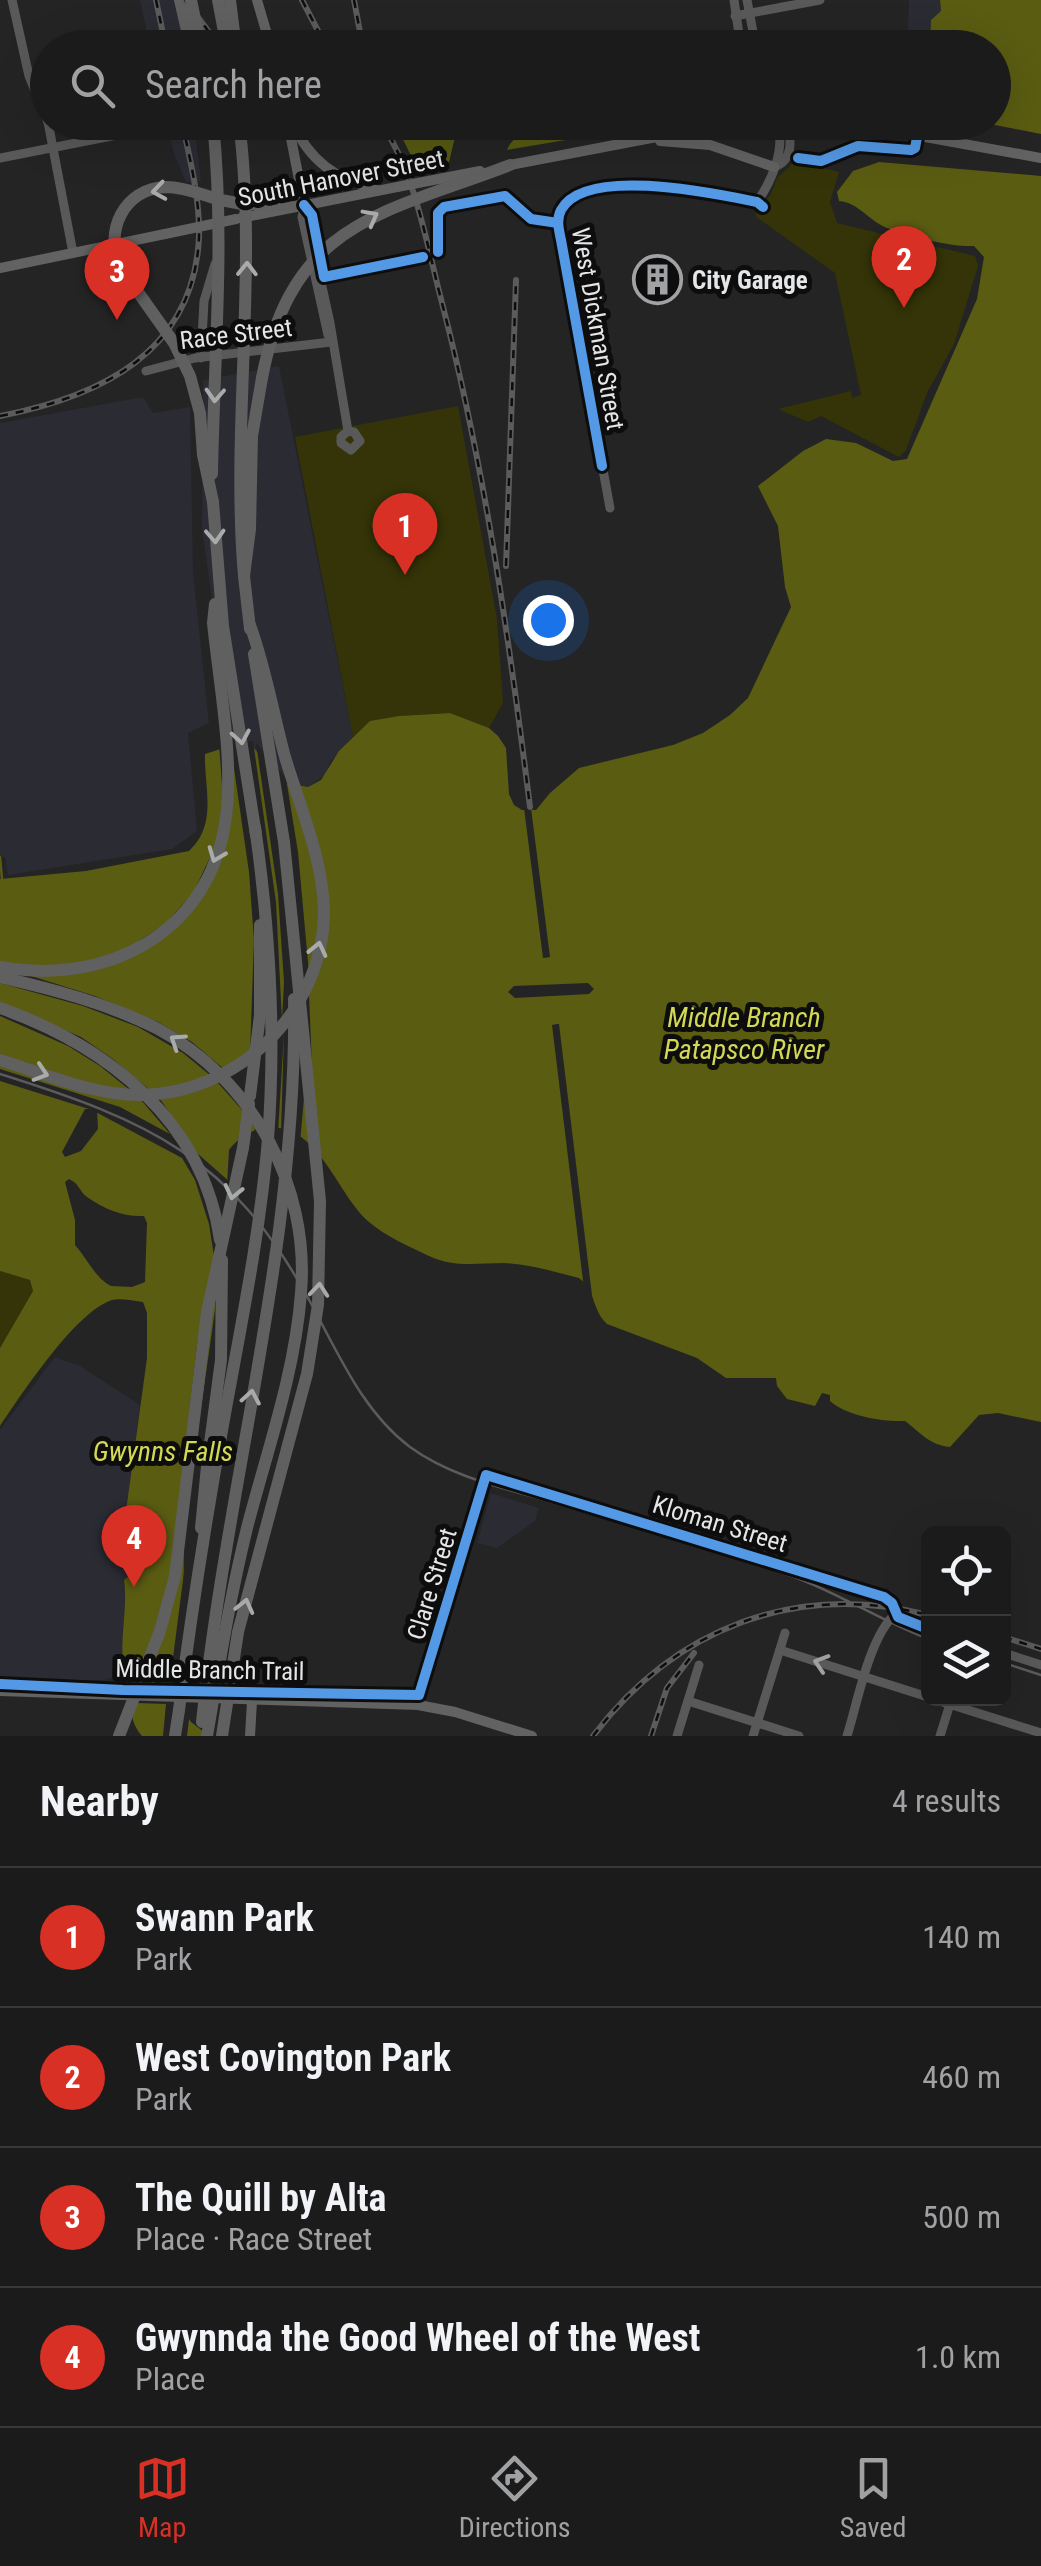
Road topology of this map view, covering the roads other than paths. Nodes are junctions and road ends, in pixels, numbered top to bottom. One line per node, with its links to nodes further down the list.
1 (12, 0): 19 (street)
2 (180, 0): 12 (highway)
3 (191, 0): 13 (highway, bridge)
4 (218, 0): 14 (highway)
5 (230, 0): 15 (highway)
6 (257, 0): 16 (main road)
7 (734, 0): 11 (street)
8 (747, 0): 10 (street)
9 (820, 0): 10 (street)
10 (750, 13): 11 (street); 18 (street)
11 (735, 16): 17 (street)
12 (186, 30)
13 (197, 30)
14 (224, 30)
15 (234, 30)
16 (265, 30)
17 (738, 30)
18 (753, 30)
19 (30, 78)
20 (51, 140): 31 (street)
21 (93, 140): 31 (street)
22 (213, 140): 43 (street)
23 (213, 140): 46 (highway, one-way to 46, bridge)
24 (239, 140): 49 (highway, one-way to 24, bridge)
25 (293, 140): 34 (main road)
26 (301, 140): 36 (main road)
27 (638, 140): 35 (main road, South Hanover Street); 37 (main road)
28 (780, 140): 37 (street)
29 (788, 140): 37 (street)
30 (940, 140): 33 (main road)
31 (53, 148): 32 (street); 40 (street)
32 (0, 158)
33 (1041, 158)
34 (296, 165): 36 (main road); 39 (main road)
35 (510, 166): 38 (main road, South Hanover Street, bridge); 49 (highway, one-way to 35, bridge)
36 (323, 167): 38 (main road)
37 (774, 167): 47 (street, West Dickman Street)
38 (381, 190): 39 (main road, South Hanover Street)
39 (304, 205): 40 (main road, South Hanover Street, bridge); 42 (street); 46 (highway, one-way to 46, bridge)
40 (73, 253): 41 (main road, South Hanover Street)
41 (0, 264)
42 (331, 342): 43 (street, Race Street); 45 (street)
43 (200, 358): 44 (street, Race Street)
44 (146, 370)
45 (348, 432)
46 (213, 502): 48 (highway, one-way to 48)
47 (610, 508)
48 (217, 571): 51 (highway, one-way to 51); 53 (highway, one-way to 53)
49 (244, 576): 50 (highway)
50 (250, 626): 52 (highway); 56 (highway, one-way to 50, bridge)
51 (255, 827): 58 (highway, bridge); 76 (highway, one-way to 76, bridge)
52 (292, 921): 78 (highway, one-way to 52, bridge); 79 (highway, one-way to 52, bridge)
53 (0, 967)
54 (0, 978): 78 (highway, one-way to 54, bridge)
55 (0, 1008): 58 (highway, bridge)
56 (0, 1060)
57 (486, 1474): 59 (street, Kloman Street); 71 (street, Clare Street)
58 (198, 1566): 77 (highway, bridge)
59 (895, 1614): 60 (street, Kloman Street); 66 (street)
60 (921, 1626)
61 (786, 1633): 62 (street)
62 (780, 1650): 66 (street, one-way to 62); 74 (street)
63 (1011, 1655): 65 (street)
64 (700, 1665): 70 (street)
65 (1041, 1665)
66 (866, 1677): 68 (street); 85 (street)
67 (0, 1691): 69 (main road, bridge)
68 (921, 1695)
69 (252, 1701): 71 (main road); 80 (main road)
70 (688, 1701): 74 (street); 82 (street)
71 (418, 1706): 81 (main road)
72 (949, 1706): 86 (street)
73 (956, 1706): 75 (street)
74 (757, 1723): 83 (street); 84 (street)
75 (1041, 1732)
76 (119, 1736)
77 (175, 1736)
78 (204, 1736)
79 (222, 1736)
80 (250, 1736)
81 (532, 1736)
82 (677, 1736)
83 (753, 1736)
84 (799, 1736)
85 (847, 1736)
86 (940, 1736)

